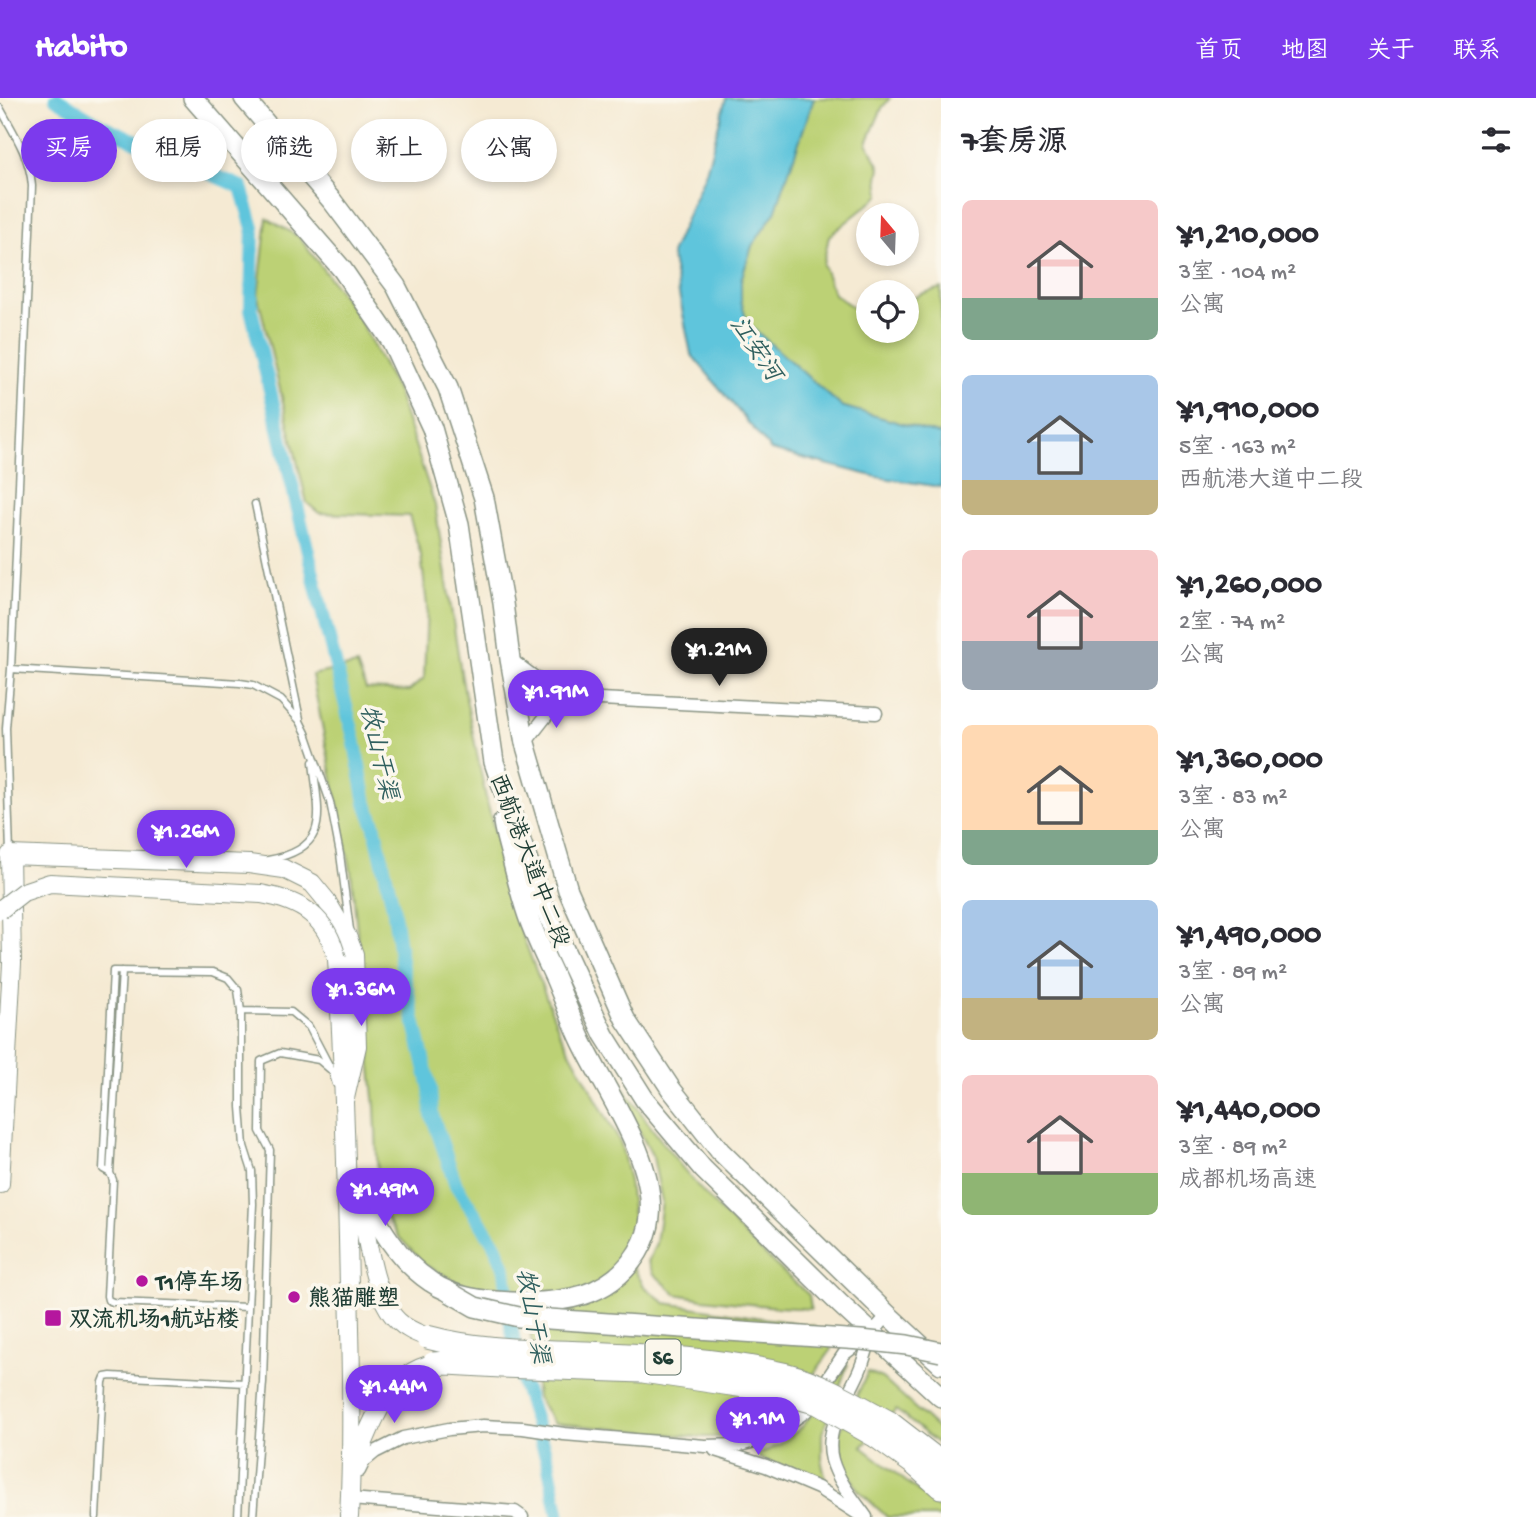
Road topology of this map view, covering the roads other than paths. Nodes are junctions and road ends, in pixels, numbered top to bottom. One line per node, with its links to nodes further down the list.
1 (193, 98): 12 (main road, 西航港大道中二段)
2 (243, 98): 5 (main road, 西航港大道中二段)
3 (0, 108): 6 (lane)
4 (255, 505): 9 (lane)
5 (510, 659): 7 (street); 10 (main road, 西航港大道中二段)
6 (11, 669): 9 (lane); 13 (lane)
7 (561, 697): 8 (street); 10 (street)
8 (876, 713)
9 (300, 720): 11 (lane)
10 (525, 743): 26 (main road, 西航港大道中二段)
11 (312, 753): 14 (lane); 16 (lane)
12 (494, 762): 24 (main road, bridge); 27 (main road, 西航港大道中二段)
13 (10, 855): 14 (main road); 22 (main road)
14 (250, 864): 16 (main road)
15 (0, 910): 16 (main road, bridge)
16 (345, 957): 20 (main road)
17 (122, 971): 18 (lane); 21 (lane); 21 (lane)
18 (241, 1011): 19 (lane); 25 (lane)
19 (332, 1071): 20 (lane); 40 (lane)
20 (345, 1110): 23 (main road); 37 (main road)
21 (106, 1171): 25 (lane)
22 (0, 1184)
23 (358, 1186): 24 (main road); 28 (main road)
24 (449, 1292): 29 (main road, bridge)
25 (248, 1307): 32 (lane)
26 (888, 1315): 27 (street); 31 (main road, 西航港大道中二段)
27 (872, 1333): 33 (main road, 西航港大道中二段); 34 (street); 43 (street)
28 (427, 1337): 35 (highway, S6, bridge)
29 (941, 1352)
30 (433, 1364): 36 (highway, S6, bridge); 37 (main road)
31 (941, 1364)
32 (245, 1382): 38 (lane); 39 (lane)
33 (941, 1397)
34 (705, 1446): 37 (street); 43 (street)
35 (941, 1463)
36 (941, 1487)
37 (350, 1494): 41 (lane); 42 (street)
38 (96, 1517)
39 (238, 1517)
40 (253, 1517)
41 (342, 1517)
42 (522, 1517)
43 (864, 1517)

